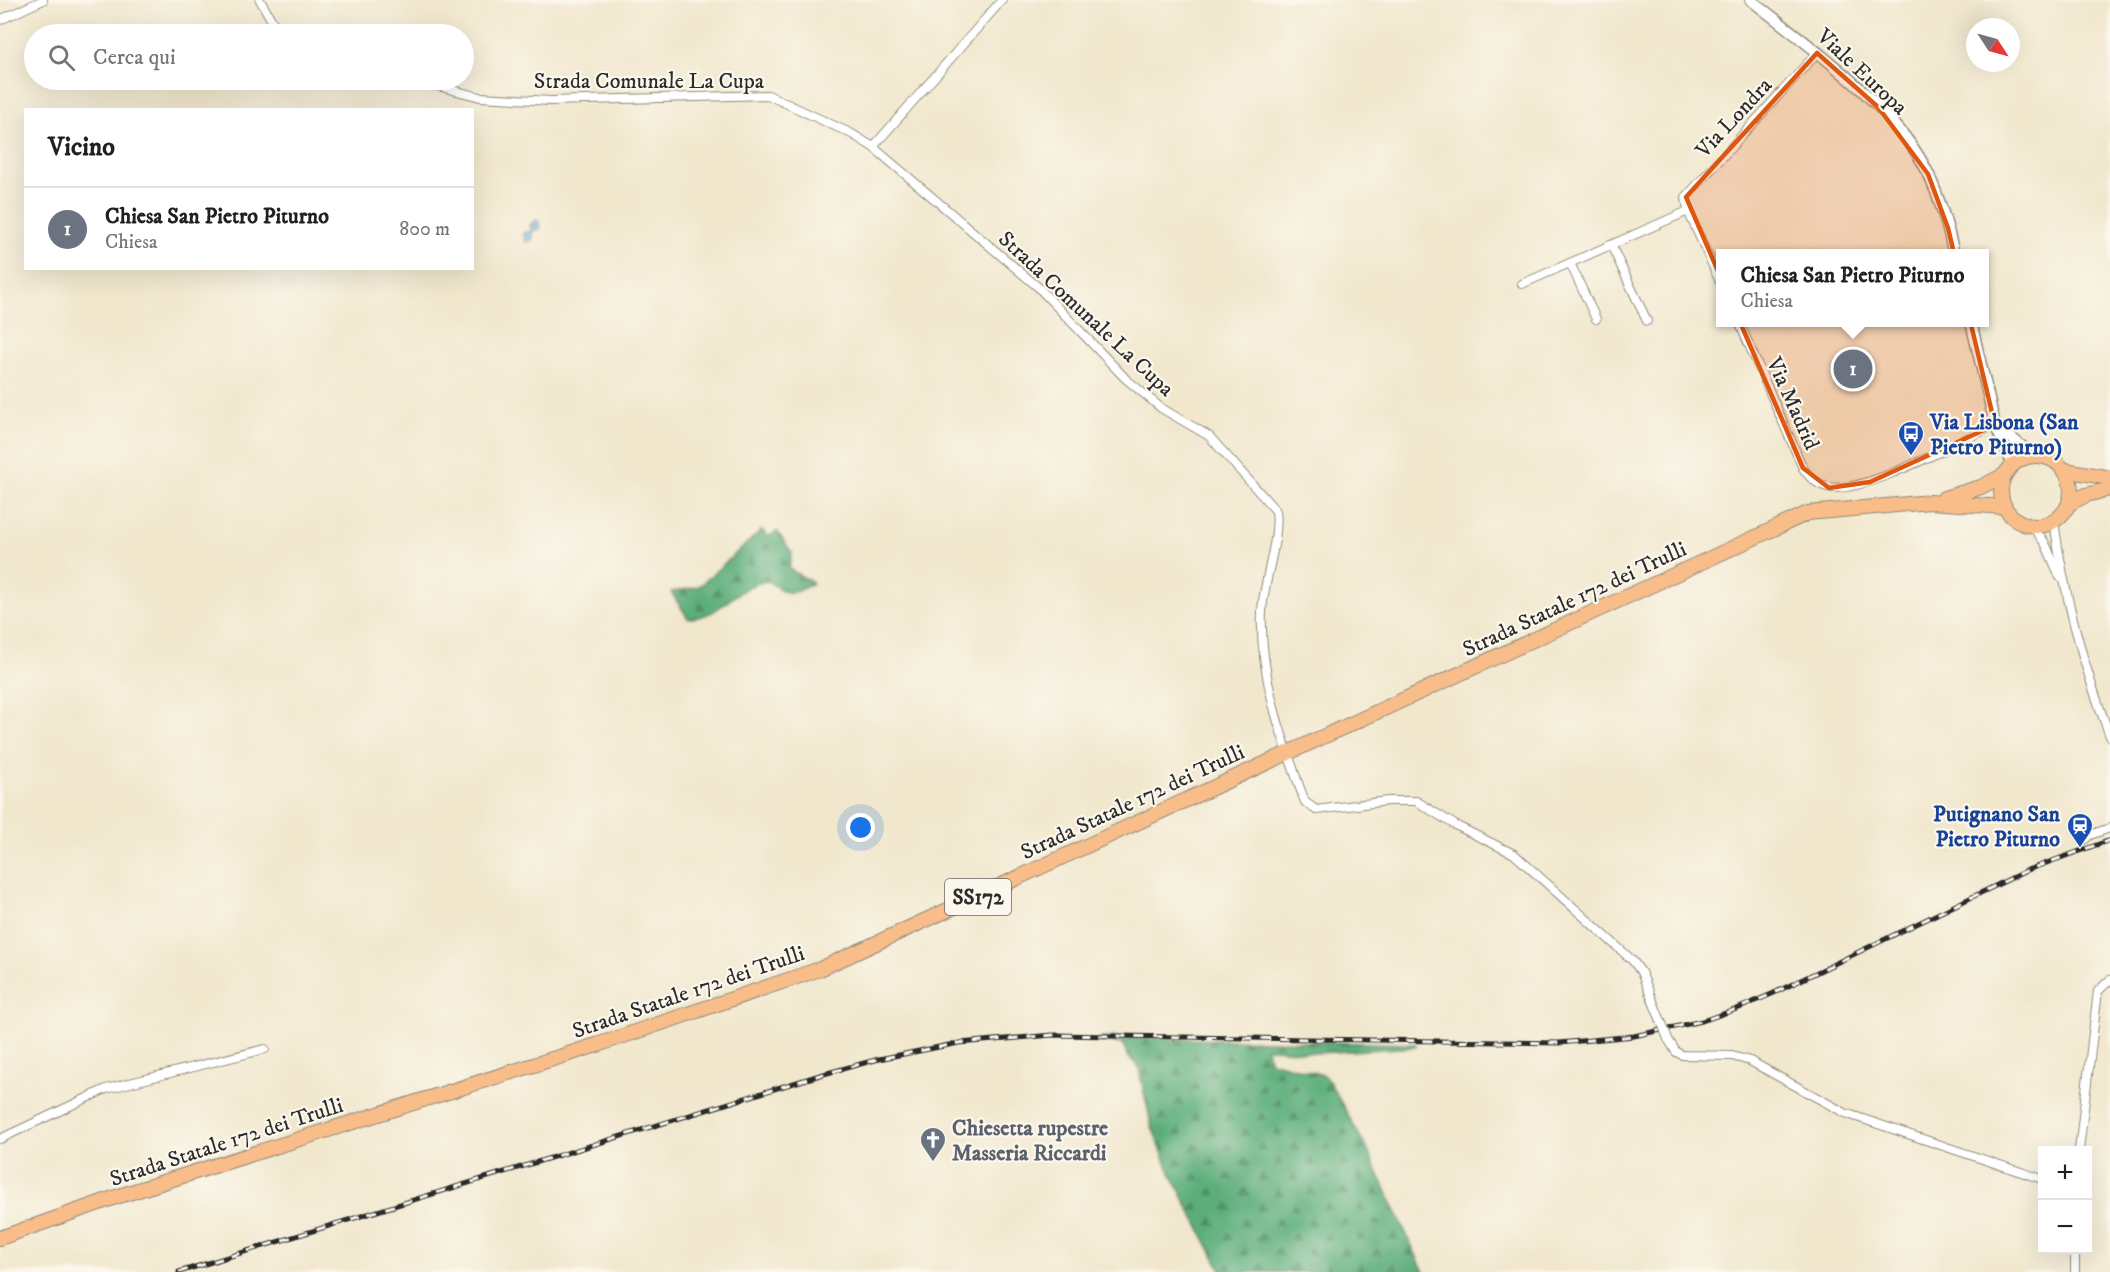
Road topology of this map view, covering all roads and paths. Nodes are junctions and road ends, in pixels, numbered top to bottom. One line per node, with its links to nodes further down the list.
1 (43, 0): 5 (street)
2 (260, 0): 6 (street)
3 (1002, 0): 9 (street)
4 (1751, 0): 7 (street, Viale Europa)
5 (0, 20)
6 (274, 24)
7 (1817, 53): 10 (street, Via Londra); 12 (street, Viale Europa)
8 (453, 90): 9 (street, Strada Comunale La Cupa)
9 (873, 147): 33 (street, Strada Comunale La Cupa)
10 (1688, 211): 11 (street); 14 (street)
11 (1611, 245): 13 (street); 17 (street)
12 (1953, 249)
13 (1570, 263): 15 (street); 16 (street)
14 (1716, 273)
15 (1522, 284)
16 (1596, 319)
17 (1647, 321)
18 (1740, 327): 20 (street, Via Madrid)
19 (1972, 327): 20 (street)
20 (1995, 425): 21 (street); 22 (street)
21 (2034, 456): 22 (main road); 23 (main road)
22 (2009, 469): 26 (main road, Strada Statale 172 dei Trulli); 28 (main road)
23 (2065, 470): 24 (main road); 27 (main road)
24 (2110, 477)
25 (2110, 489): 27 (main road)
26 (1930, 502): 28 (main road, Strada Statale 172 dei Trulli); 33 (main road, Strada Statale 172 dei Trulli / SS172)
27 (2069, 504): 29 (main road)
28 (2005, 507): 30 (main road)
29 (2054, 521): 30 (main road); 31 (street)
30 (2032, 526): 31 (street)
31 (2065, 588): 32 (street)
32 (2110, 736)
33 (1287, 752): 40 (street, bridge); 41 (main road, Strada Statale 172 dei Trulli / SS172)
34 (2110, 828): 35 (street)
35 (2084, 840)
36 (2110, 980): 39 (street)
37 (265, 1048): 38 (street)
38 (0, 1139)
39 (2079, 1146)
40 (2038, 1177)
41 (0, 1238)
42 (2075, 1254): 43 (street)
43 (2075, 1272)

